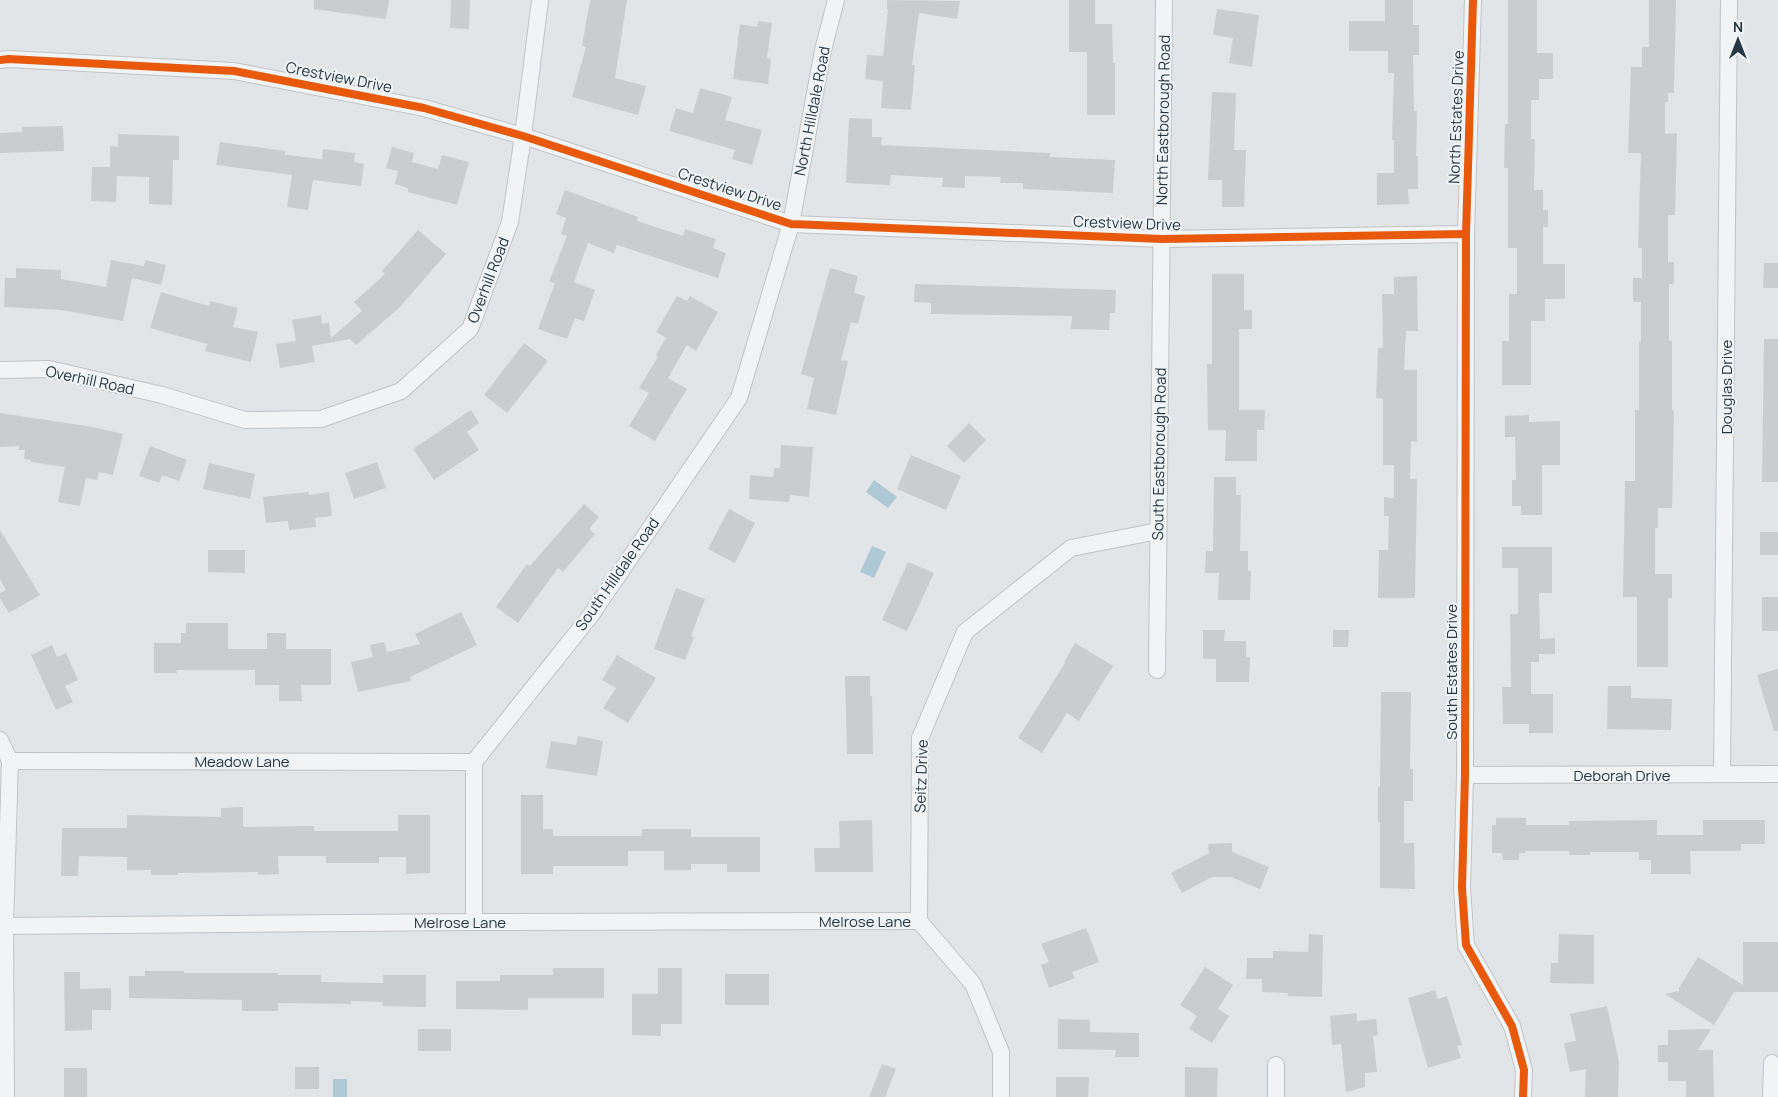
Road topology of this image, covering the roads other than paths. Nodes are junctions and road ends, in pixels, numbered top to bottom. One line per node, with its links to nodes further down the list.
1 (540, 0): 7 (street, Overhill Road)
2 (836, 0): 8 (street, North Hilldale Road)
3 (1164, 0): 10 (street, North Eastborough Road)
4 (1473, 0): 9 (street, North Estates Drive)
5 (1729, 0): 17 (street, Douglas Drive)
6 (0, 60): 7 (street, Crestview Drive)
7 (523, 136): 8 (street, Crestview Drive); 11 (street, Overhill Road)
8 (791, 224): 10 (street, Crestview Drive); 16 (street, South Hilldale Road)
9 (1466, 234): 10 (street, Crestview Drive); 19 (street, South Estates Drive)
10 (1162, 239): 12 (street, South Eastborough Road)
11 (0, 370)
12 (1158, 532): 13 (street, South Eastborough Road); 20 (street, Seitz Drive)
13 (1157, 670)
14 (0, 740): 15 (street)
15 (10, 761): 16 (street, Meadow Lane); 22 (street)
16 (474, 762): 21 (street)
17 (1722, 774): 18 (street, Deborah Drive); 19 (street, Deborah Drive)
18 (1778, 774)
19 (1465, 775): 28 (street, South Estates Drive)
20 (919, 921): 21 (street, Melrose Lane); 26 (street)
21 (474, 922): 22 (street, Melrose Lane)
22 (3, 926): 25 (street)
23 (1772, 1063): 29 (street)
24 (1276, 1065): 27 (street)
25 (6, 1097)
26 (1002, 1097)
27 (1276, 1097)
28 (1523, 1097)
29 (1771, 1097)

